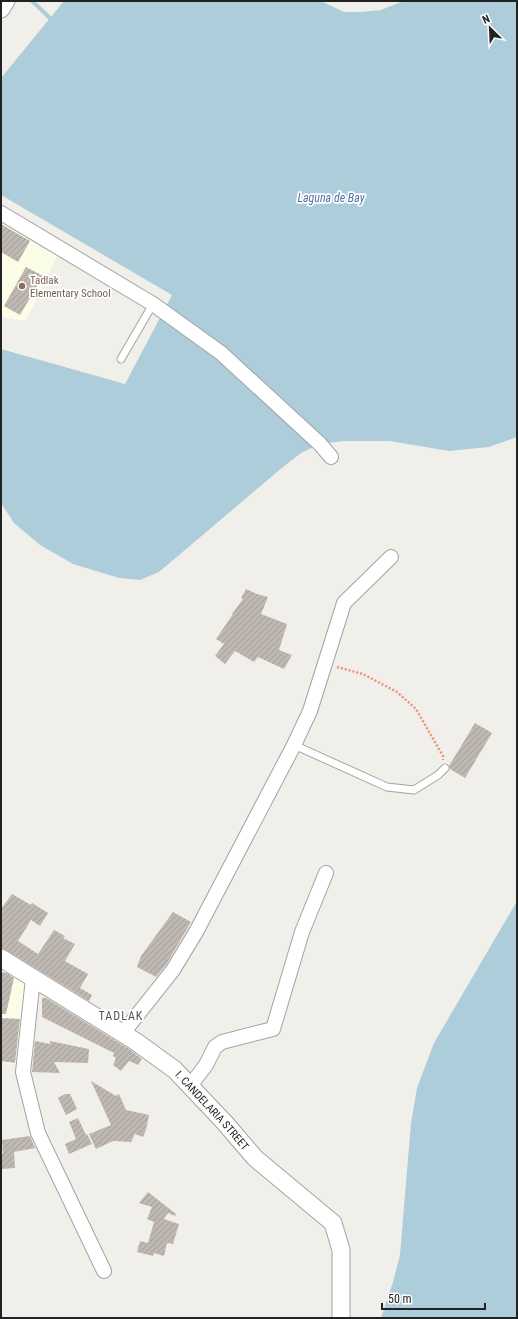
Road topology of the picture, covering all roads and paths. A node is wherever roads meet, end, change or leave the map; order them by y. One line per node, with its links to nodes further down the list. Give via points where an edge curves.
1 (6, 1): 2 (street)
2 (1, 9)
3 (1, 213): 4 (street)
4 (153, 304): 5 (lane); 6 (street, via 220,353)
5 (121, 359)
6 (331, 457)
7 (391, 557): 8 (street, via 344,603)
8 (325, 664): 9 (street, via 310,711); 10 (path, via 363,674 397,692 416,709 443,756)
9 (294, 745): 10 (lane, via 387,787 414,790 438,775); 14 (street, via 196,932 173,970)
10 (444, 768)
11 (326, 873): 15 (street, via 302,932 273,1029 222,1042 214,1047 206,1064)
12 (1, 958): 13 (street, I. CANDELARIA STREET)
13 (33, 978): 14 (street, I. CANDELARIA STREET); 16 (street, via 23,1072 38,1133)
14 (123, 1033): 15 (street, I. CANDELARIA STREET, via 175,1070)
15 (190, 1086): 17 (street, I. CANDELARIA STREET, via 255,1158 333,1223 341,1250)
16 (104, 1271)
17 (341, 1318)

